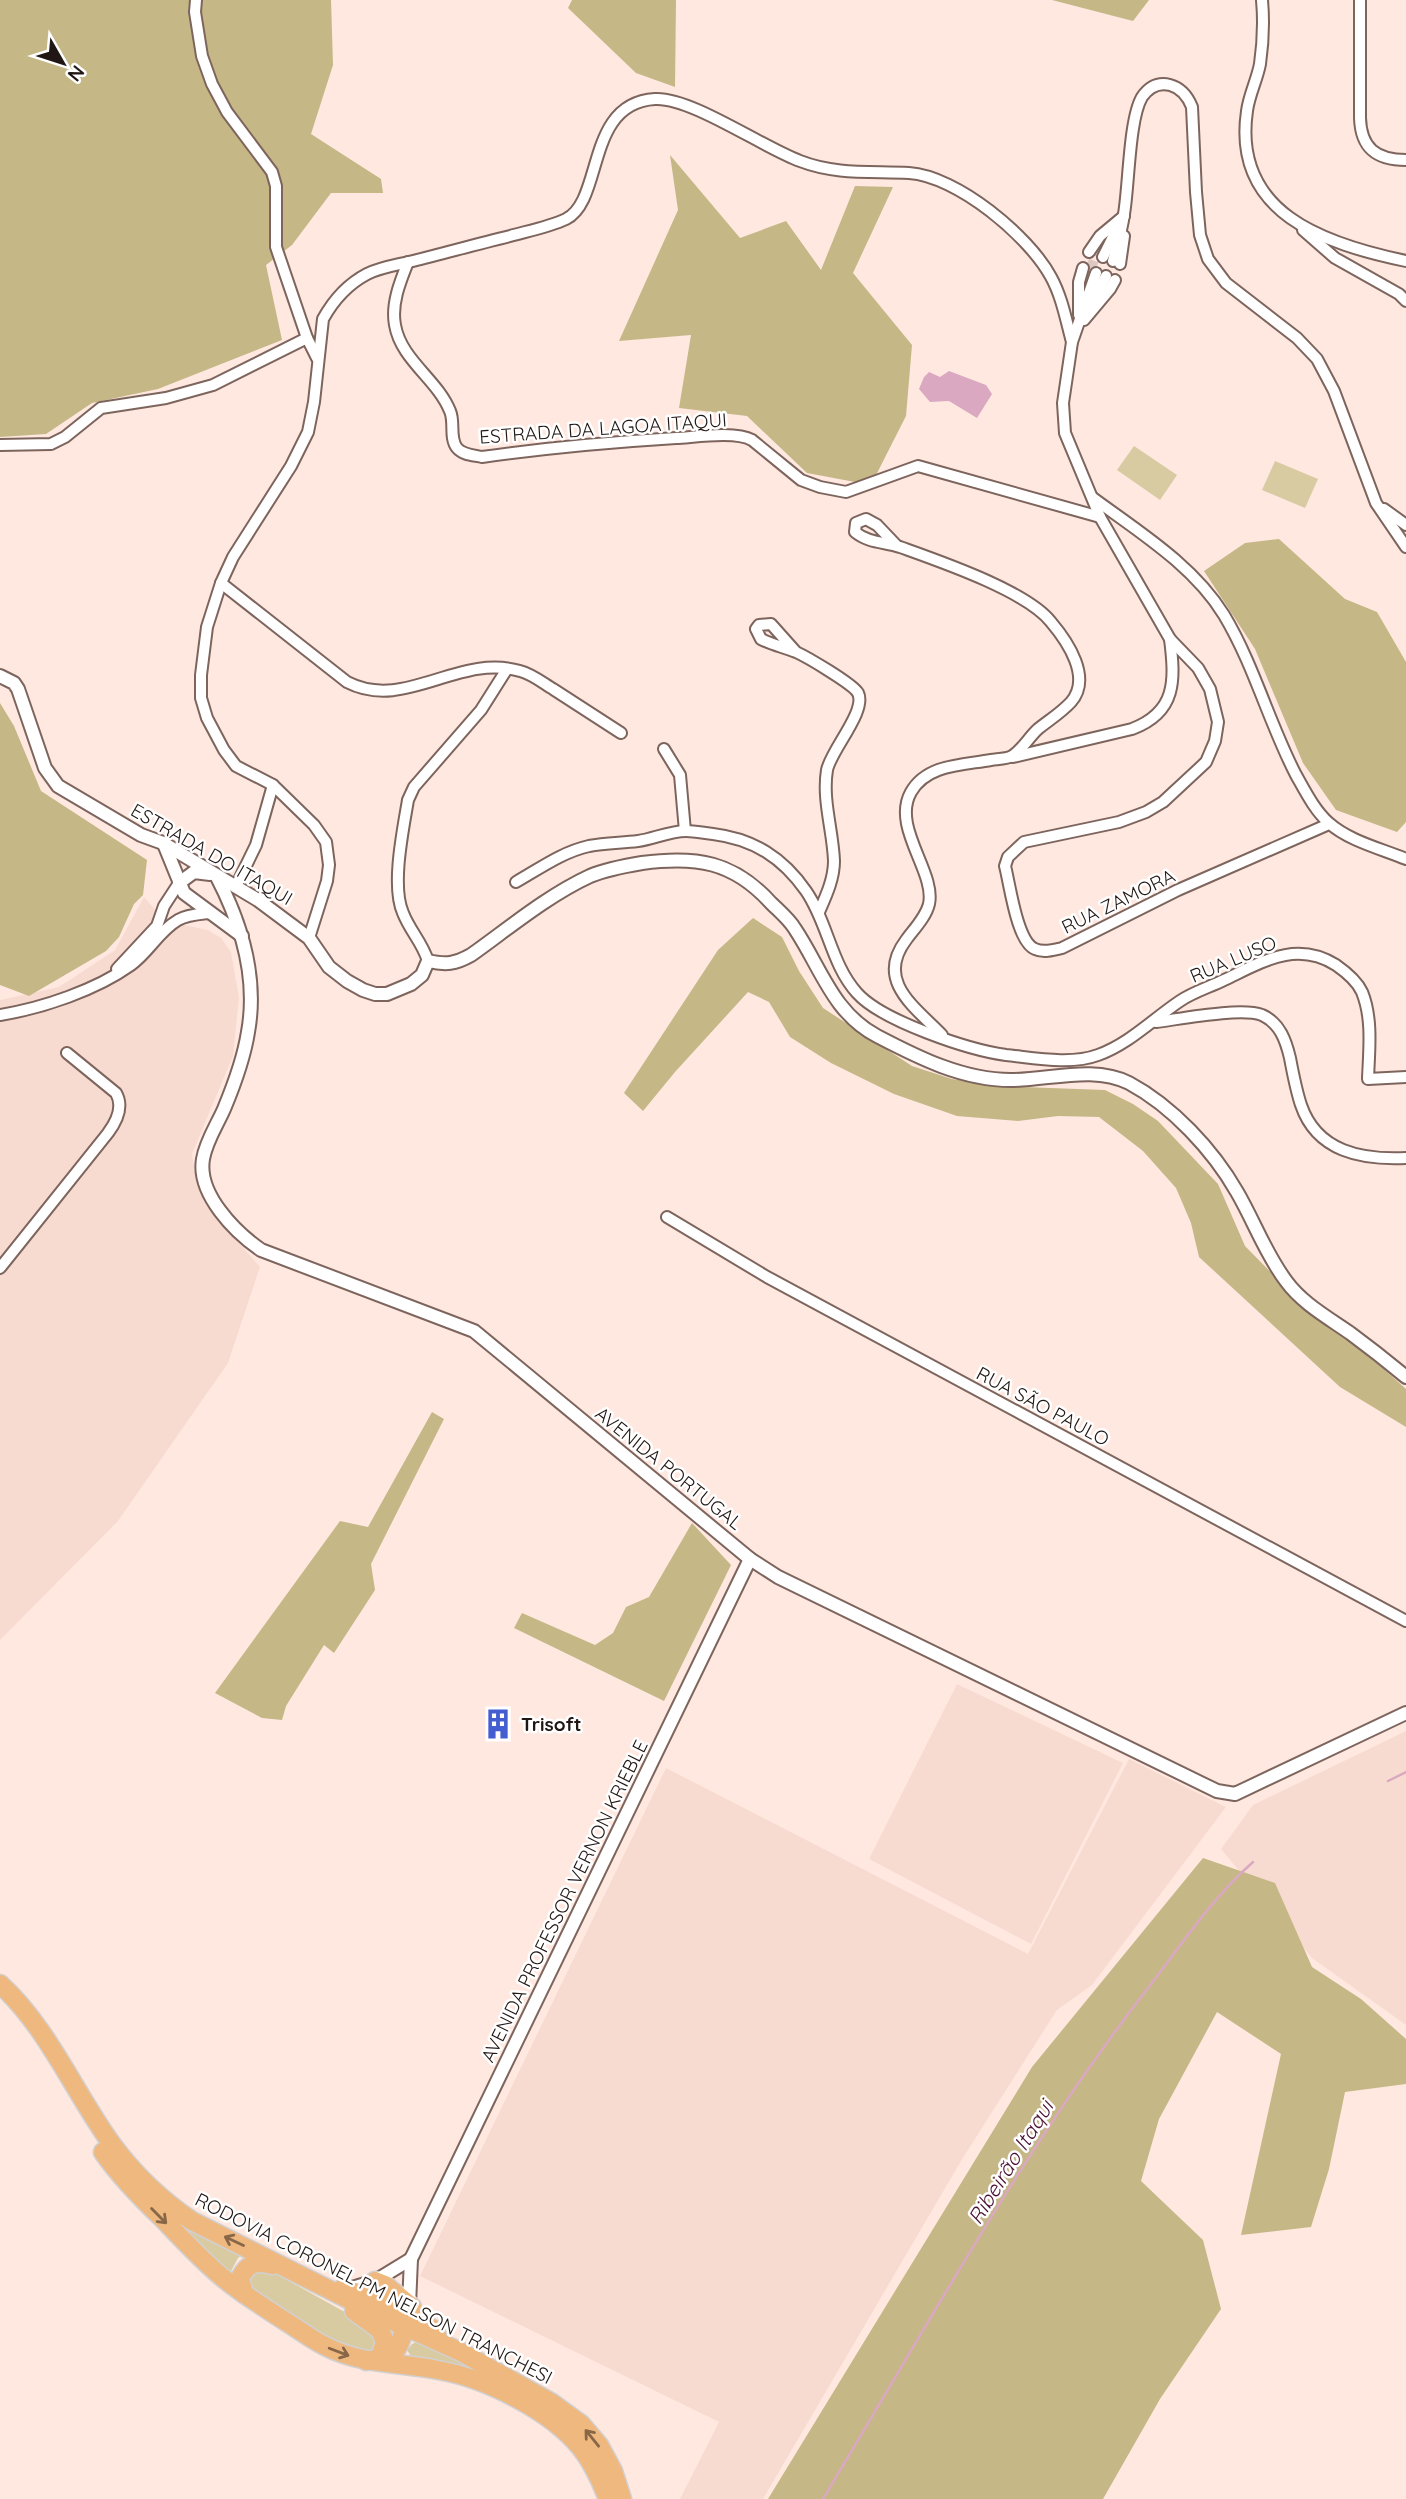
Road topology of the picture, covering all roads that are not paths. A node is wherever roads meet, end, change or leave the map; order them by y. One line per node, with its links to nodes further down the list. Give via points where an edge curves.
1 (196, 0): 11 (street, via 202,56 212,84 272,172 276,247)
2 (1262, 0): 6 (street, via 1259,65 1244,135 1248,162 1269,198)
3 (1360, 0): 4 (street, via 1363,137 1383,158)
4 (1406, 160)
5 (1124, 216): 5 (street, via 1104,258 1124,247); 16 (street, via 1138,106 1148,89 1160,84 1173,86 1192,107 1200,234 1208,259 1226,283 1317,359 1334,391)
6 (1298, 225): 7 (street, via 1355,249); 9 (street, via 1335,258)
7 (1406, 261)
8 (408, 262): 12 (street, via 569,217 582,200 604,134 618,117 632,105 653,99 677,101 823,169 909,173 958,190 1006,226 1040,260 1061,301); 13 (street, via 383,268 351,285 330,307 323,319); 17 (street, ESTRADA DA LAGOA ITAQUI, via 397,293 396,333 450,411 454,444 467,454 482,457 624,441 744,437 801,480 820,488 846,492 918,466)
9 (1406, 301)
10 (1079, 325): 10 (street, via 1110,289 1098,273); 12 (street)
11 (307, 338): 13 (street); 14 (street, via 213,385 101,408 51,444)
12 (1072, 342): 15 (street, RUA ZAMORA, via 1063,403 1065,433)
13 (317, 358): 21 (street, via 307,432)
14 (0, 445)
15 (1093, 498): 17 (street, RUA ZAMORA); 30 (street, via 1171,556 1223,614 1291,766)
16 (1376, 503): 18 (street); 19 (street)
17 (1100, 517): 22 (street, RUA ZAMORA)
18 (1406, 525)
19 (1404, 541)
20 (897, 546): 28 (street, via 1015,594 1036,606 1066,642 1077,667 1078,690 1067,706)
21 (222, 583): 24 (street, via 362,689 394,691 476,669); 29 (street, via 202,653 201,698 206,718 236,766)
22 (1170, 639): 28 (street, via 1172,687 1159,712 1146,724); 30 (street, RUA ZAMORA, via 1198,668 1216,706 1215,741 1206,762 1146,812 1017,846 1005,866 1027,943 1042,951 1062,948 1178,890)
23 (796, 652): 40 (street, via 856,690 859,700 827,772 834,862)
24 (507, 669): 26 (street, via 526,673); 44 (street, via 481,710 414,787 408,800 397,890 401,911)
25 (0, 676): 32 (street, ESTRADA DO ITAQUI, via 18,689 45,768 58,786)
26 (621, 733)
27 (664, 749): 31 (street, via 680,775)
28 (1011, 757): 48 (street, via 926,774 907,804 909,830 930,897 928,909 898,950 893,974 904,995)
29 (273, 785): 37 (street, via 256,845); 43 (street, via 326,842 327,881)
30 (1329, 824): 33 (street)
31 (685, 831): 35 (street, via 587,847); 40 (street, via 731,836 766,850 794,875)
32 (163, 843): 34 (street, ESTRADA DO ITAQUI); 36 (street)
33 (1406, 859)
34 (217, 876): 36 (street, via 194,873); 37 (street, ESTRADA DO ITAQUI); 39 (street, AVENIDA PORTUGAL)
35 (516, 882)
36 (179, 883): 41 (street, via 184,893); 45 (street, via 157,926)
37 (236, 886): 38 (street, ESTRADA DO ITAQUI)
38 (258, 900): 39 (street); 43 (street, ESTRADA DO ITAQUI)
39 (230, 903): 41 (street); 42 (street, AVENIDA PORTUGAL)
40 (819, 912): 48 (street, via 840,968 859,996 890,1016)
41 (209, 913): 42 (street); 45 (street, via 179,918 132,964)
42 (242, 936): 55 (street, AVENIDA PORTUGAL, via 250,979 248,1032 226,1106 203,1158 205,1179 218,1209 261,1250 474,1331)
43 (309, 938): 44 (street, ESTRADA DO ITAQUI, via 329,967 375,994 411,984)
44 (428, 961): 54 (street, via 456,964 563,890 617,867 673,859 709,862 737,873 794,927 825,985 847,1014 879,1037 974,1077 1011,1080 1101,1074 1132,1085 1159,1104 1216,1159 1287,1283)
45 (108, 979): 46 (street)
46 (0, 1015)
47 (1153, 1023): 48 (street, via 1087,1058 1001,1054); 50 (street, RUA LUSO, via 1181,1000 1264,961 1295,953 1314,954 1341,968 1362,993 1369,1031 1368,1079); 51 (street, via 1237,1013 1262,1016 1282,1035 1301,1106 1319,1136 1350,1154)
48 (944, 1038)
49 (67, 1053): 53 (street, via 116,1093 118,1116)
50 (1406, 1077)
51 (1406, 1158)
52 (667, 1217): 56 (street, RUA SÃO PAULO, via 767,1278)
53 (0, 1268)
54 (1406, 1377)
55 (750, 1559): 57 (street, AVENIDA PORTUGAL, via 899,1638 1224,1793 1235,1794); 60 (street, AVENIDA PROFESSOR VERNON KRIEBLE)
56 (1406, 1621)
57 (1406, 1713)
58 (0, 1984): 61 (highway, RODOVIA CORONEL PM NELSON TRANCHESI, one-way to 58, via 192,2221 137,2175 35,2024)
59 (0, 1997): 65 (highway, RODOVIA CORONEL PM NELSON TRANCHESI, one-way to 65, via 22,2021 118,2172 202,2260)
60 (411, 2259): 62 (street); 66 (street, AVENIDA PROFESSOR VERNON KRIEBLE)
61 (284, 2267): 63 (highway, RODOVIA CORONEL PM NELSON TRANCHESI); 65 (highway, via 249,2265 240,2278)
62 (375, 2281): 64 (street); 66 (highway, via 385,2285)
63 (318, 2284): 64 (highway); 66 (highway, RODOVIA CORONEL PM NELSON TRANCHESI); 68 (highway, via 380,2330 385,2342)
64 (345, 2290): 66 (highway, via 386,2301)
65 (244, 2294): 68 (highway, RODOVIA CORONEL PM NELSON TRANCHESI, one-way to 68, via 325,2346)
66 (407, 2314): 67 (highway, RODOVIA CORONEL PM NELSON TRANCHESI); 67 (highway); 68 (highway, via 396,2352)
67 (461, 2352): 70 (highway, RODOVIA CORONEL PM NELSON TRANCHESI, one-way to 67, via 599,2445 581,2424 525,2386)
68 (373, 2360): 69 (highway, RODOVIA CORONEL PM NELSON TRANCHESI, via 463,2375 537,2412 580,2447)
69 (607, 2499)
70 (622, 2499)

